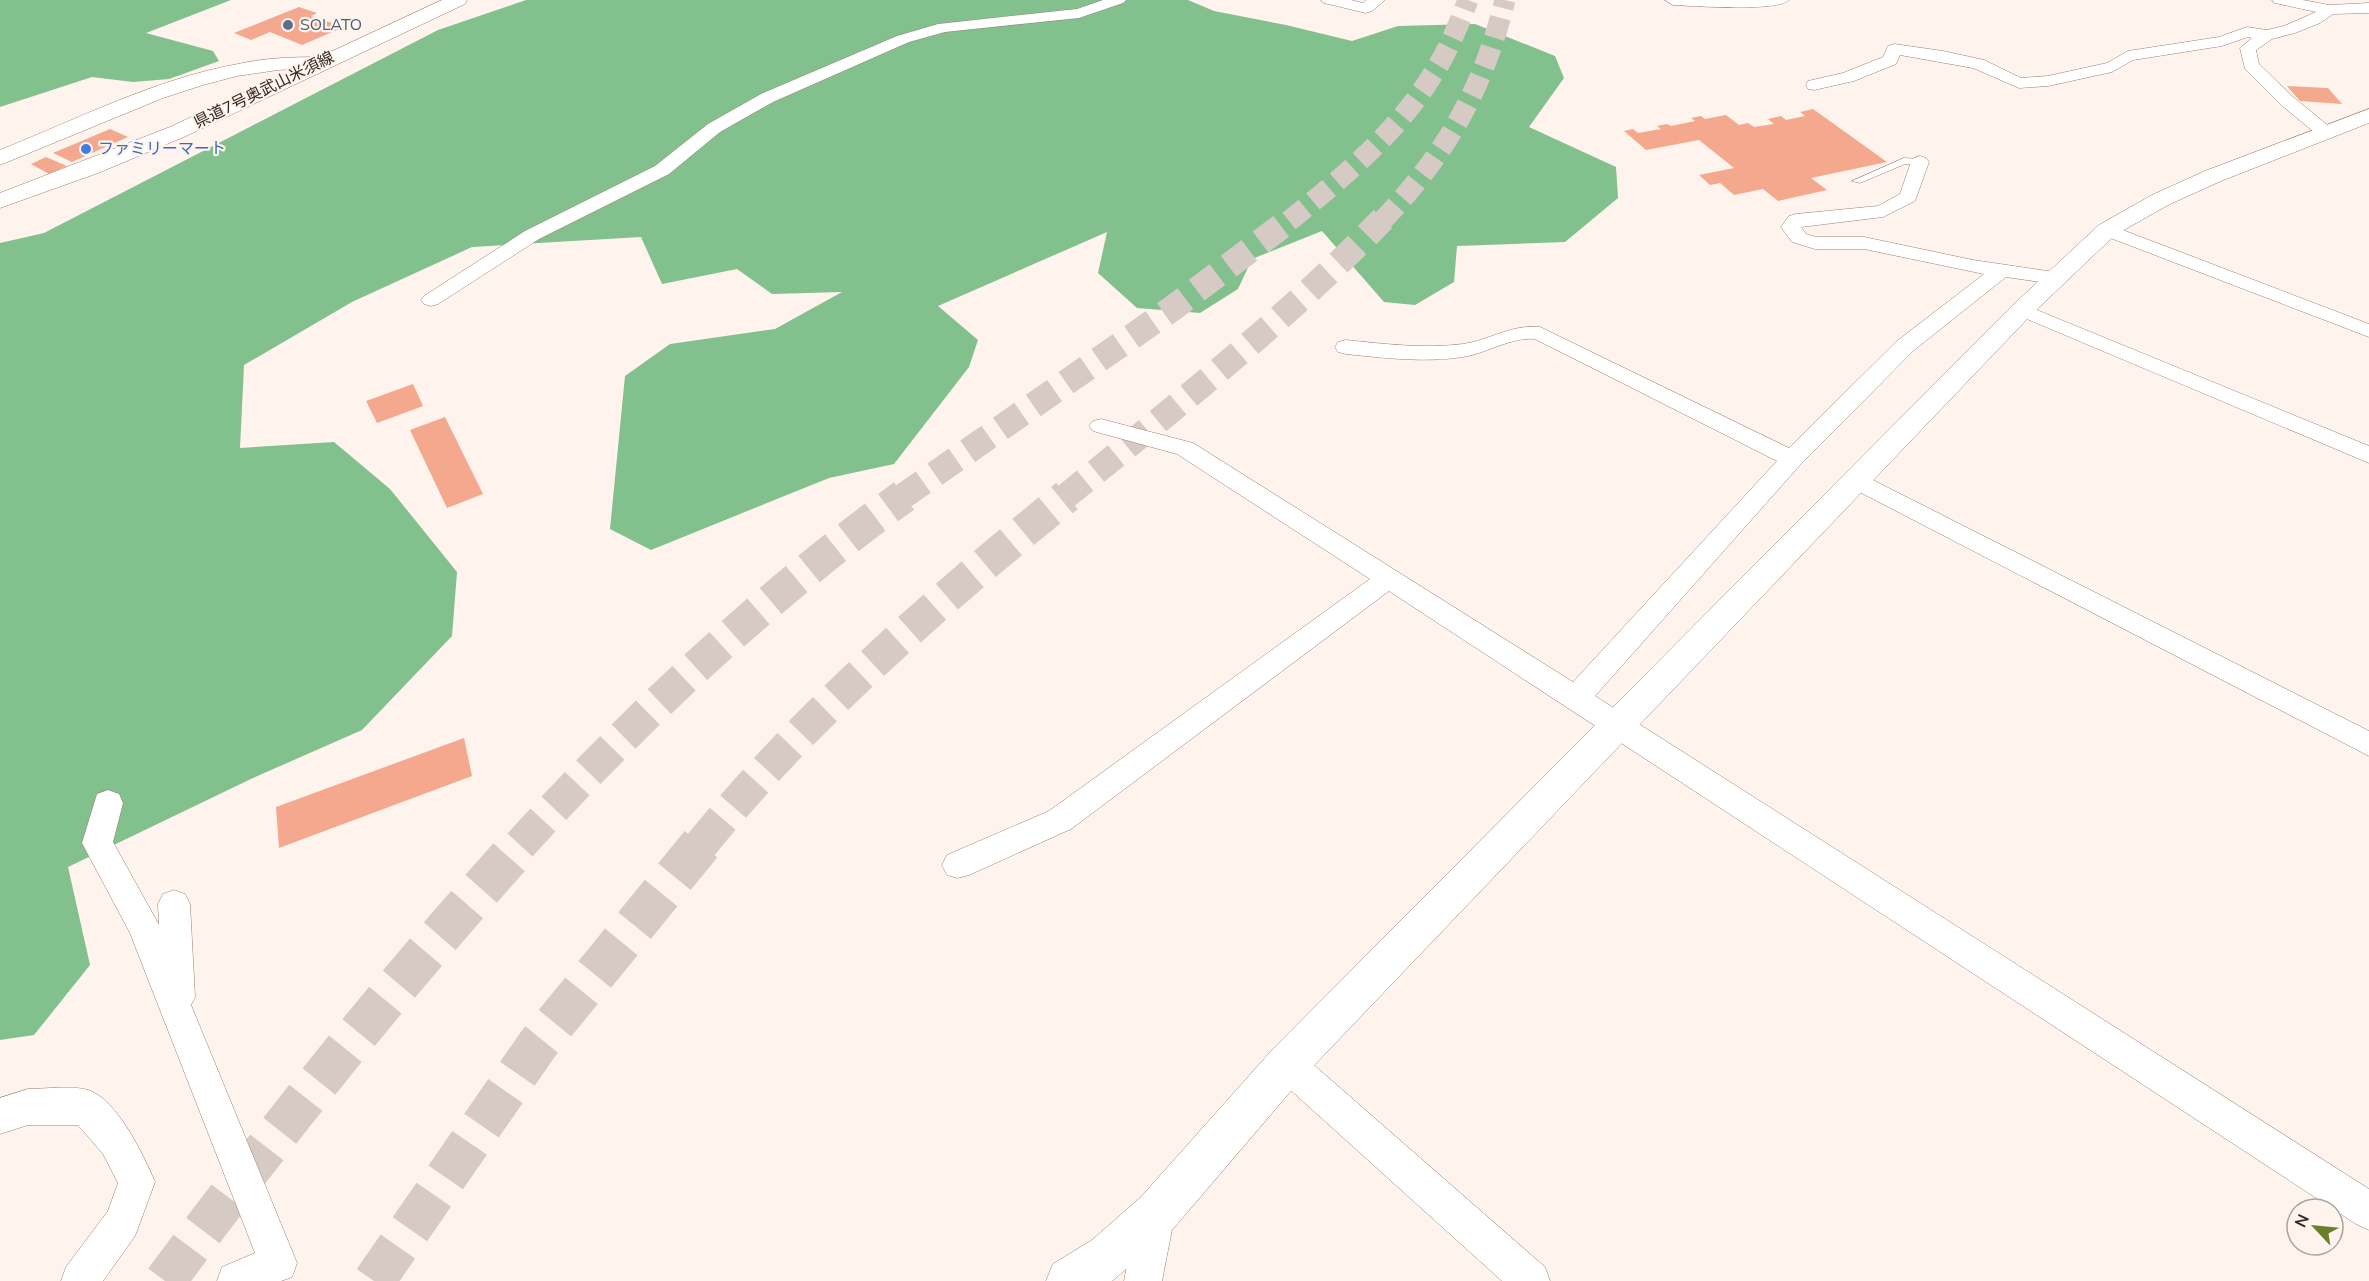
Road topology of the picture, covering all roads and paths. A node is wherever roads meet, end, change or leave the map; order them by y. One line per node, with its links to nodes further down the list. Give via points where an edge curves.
1 (459, 0): 11 (street, 県道7号奥武山米須線)
2 (1118, 0): 22 (street, via 1079,13 934,30 903,39 766,98 714,128 662,170 532,236)
3 (1329, 0): 4 (street, via 1366,8)
4 (1377, 0)
5 (1673, 0): 6 (street)
6 (1781, 0)
7 (2280, 0): 8 (street)
8 (2328, 4): 9 (street); 10 (street, via 2314,20)
9 (2369, 8)
10 (2267, 34): 12 (street, via 2247,32 2222,41 2128,56 2112,67 2019,83 1978,64 1894,49 1890,60 1848,77); 14 (street, via 2248,48 2252,64 2287,101)
11 (320, 63): 15 (street, via 283,62 207,77 144,98); 18 (street, 県道7号奥武山米須線, via 161,138)
12 (1814, 84)
13 (2369, 115): 14 (street)
14 (2325, 132): 19 (street, via 2181,191)
15 (0, 158)
16 (1920, 162): 17 (lane, via 1904,161); 20 (street, via 1908,197 1883,211 1797,220 1791,227 1798,238 1815,243 1863,243)
17 (1857, 181)
18 (0, 201)
19 (2107, 230): 21 (street); 24 (street)
20 (2002, 270): 21 (street); 28 (street, via 1905,346)
21 (2054, 278): 23 (street)
22 (431, 300)
23 (2022, 310): 27 (street); 29 (street)
24 (2369, 331)
25 (1346, 347): 28 (street, via 1435,353 1467,350 1525,330 1540,333)
26 (1101, 426): 30 (street, via 1185,448)
27 (2369, 454)
28 (1792, 459): 31 (street)
29 (1857, 480): 32 (street); 33 (street)
30 (1389, 578): 31 (street); 35 (street, via 1060,820)
31 (1576, 698): 32 (street)
32 (1618, 725): 38 (street); 40 (street)
33 (2369, 744)
34 (108, 803): 37 (street, via 97,843 144,928)
35 (958, 866)
36 (174, 904): 37 (street)
37 (179, 1019): 43 (street, via 278,1263)
38 (1287, 1064): 41 (street); 46 (street)
39 (0, 1116): 42 (street, via 28,1107 86,1107 116,1141 137,1182 122,1222)
40 (2369, 1211)
41 (1157, 1213): 44 (street, via 1108,1256); 45 (street)
42 (80, 1281)
43 (236, 1281)
44 (1070, 1281)
45 (1143, 1281)
46 (1531, 1281)

